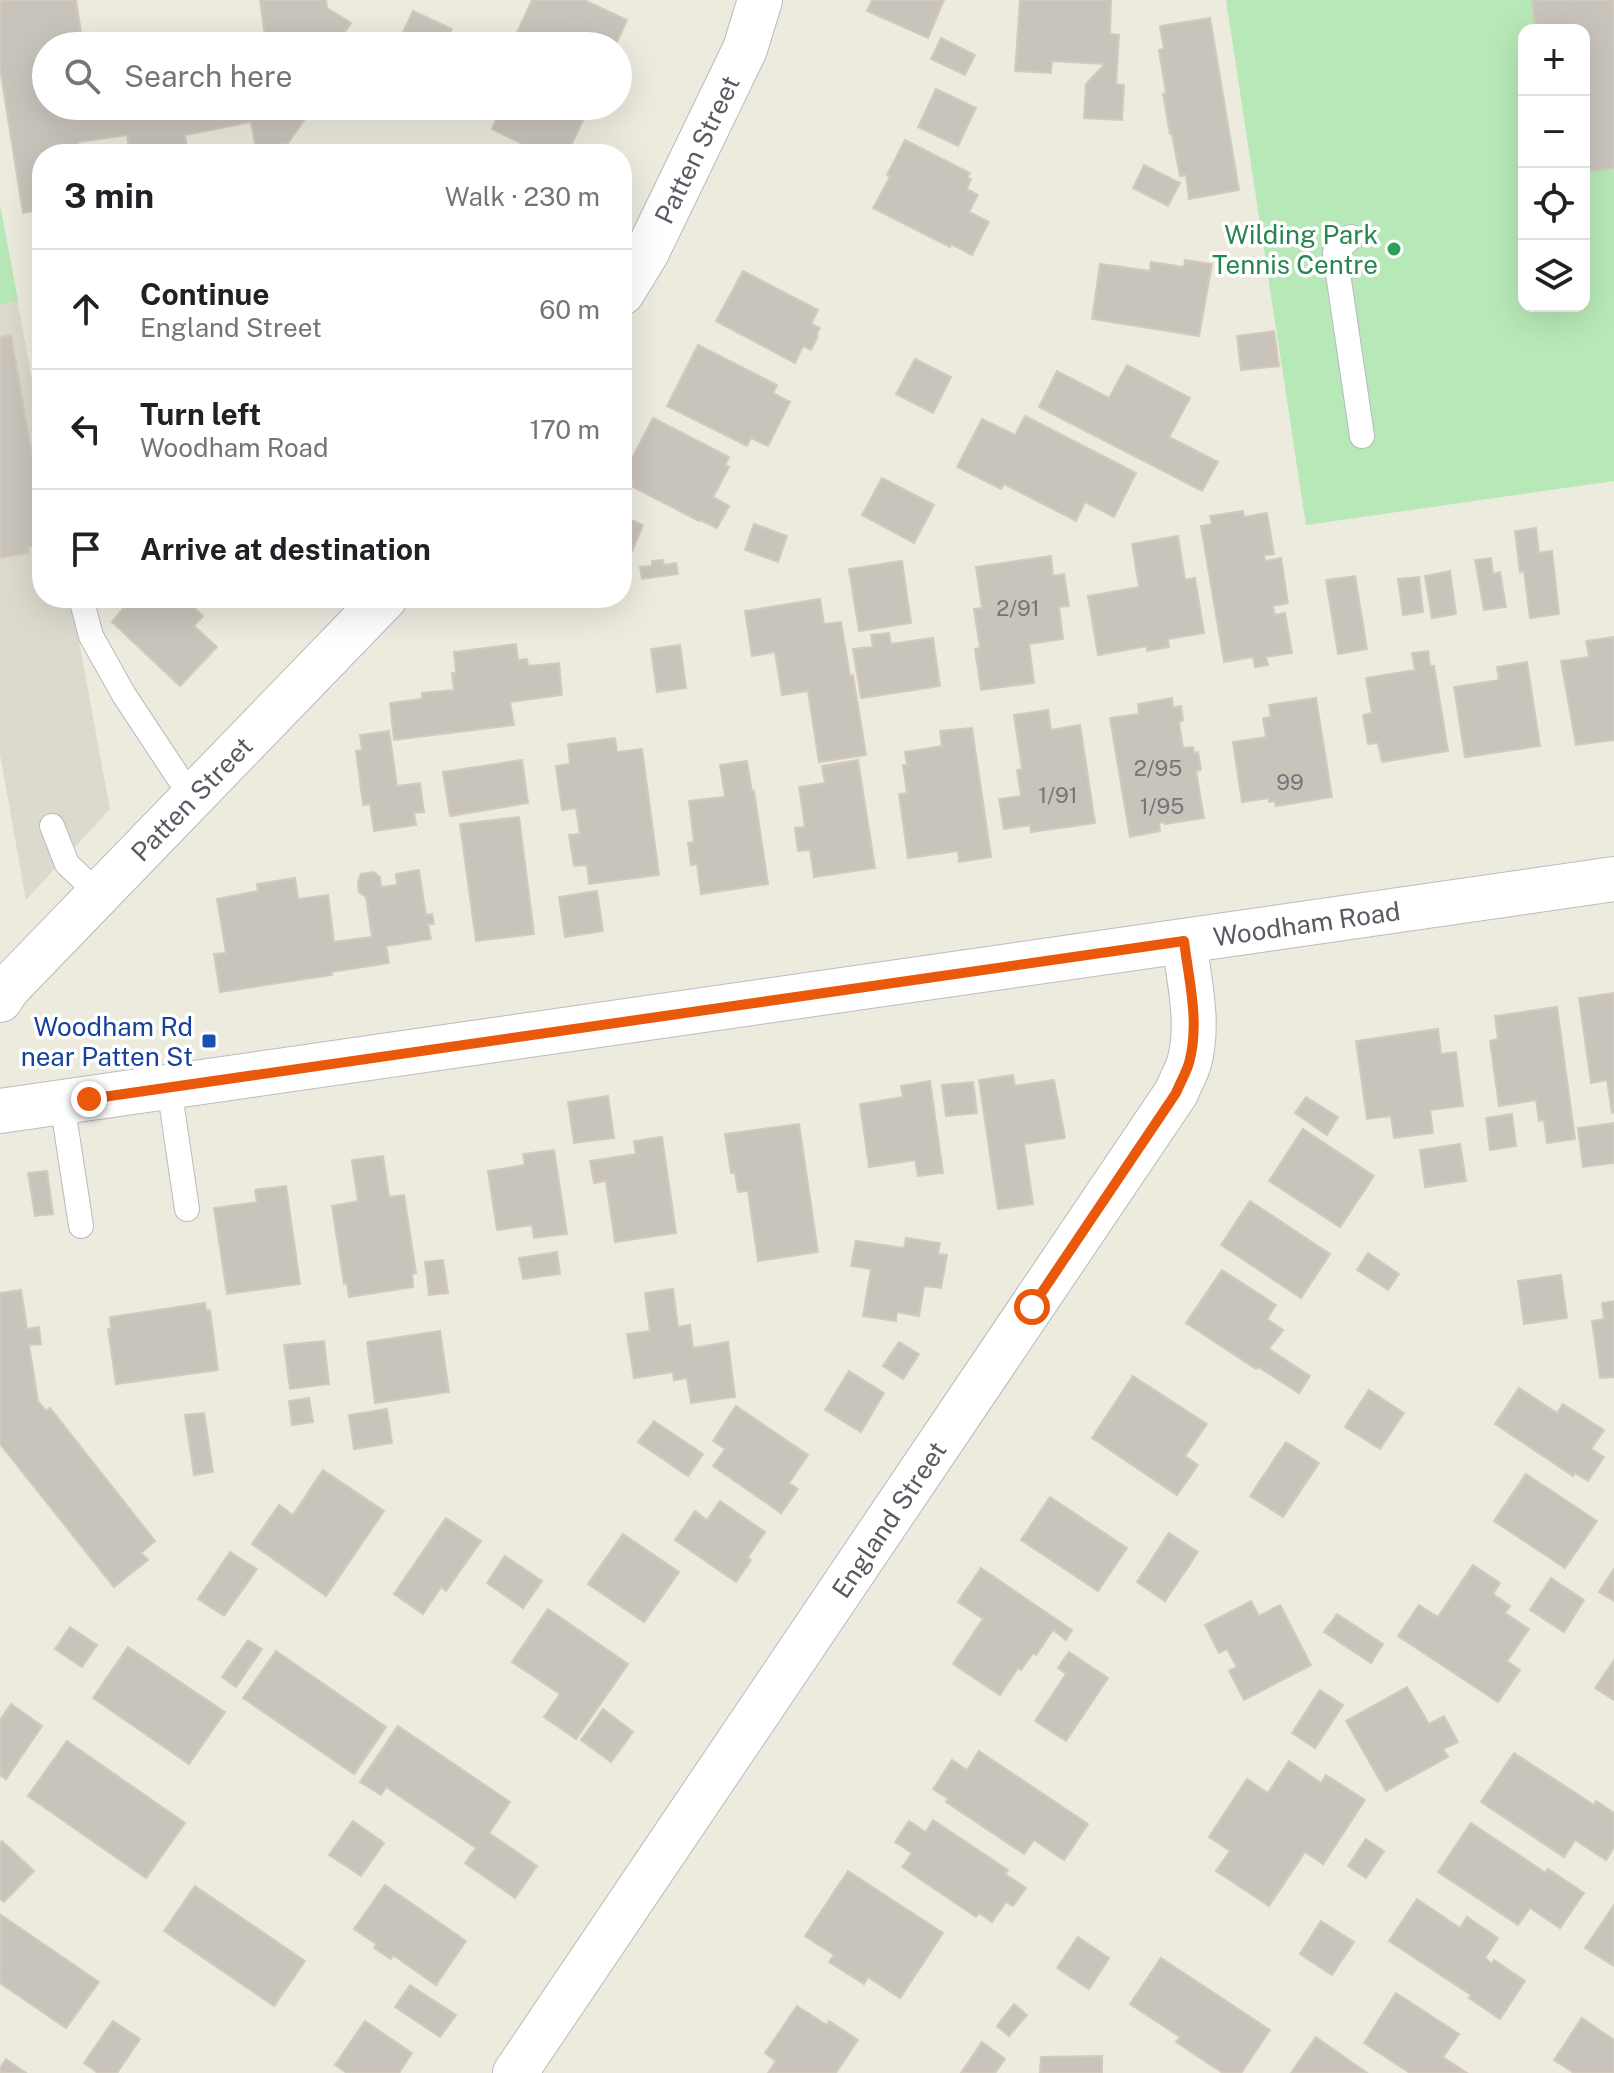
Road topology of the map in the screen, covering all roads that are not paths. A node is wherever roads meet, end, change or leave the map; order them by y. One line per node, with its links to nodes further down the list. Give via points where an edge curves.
1 (760, 0): 3 (street, Patten Street, via 745,49)
2 (1351, 237): 4 (lane, via 1335,253)
3 (632, 277)
4 (1362, 436)
5 (84, 608): 7 (lane, via 91,636 124,695)
6 (375, 608): 7 (street, Patten Street)
7 (192, 798): 10 (street, Patten Street)
8 (52, 826): 10 (lane, via 67,864)
9 (1614, 879): 11 (street, Woodham Road)
10 (99, 894): 12 (street, Patten Street)
11 (1184, 941): 13 (street, Woodham Road); 18 (street, England Street, via 1193,1036 1176,1093)
12 (0, 1000)
13 (169, 1087): 14 (street, Woodham Road); 16 (lane)
14 (62, 1102): 15 (street, Woodham Road); 17 (lane)
15 (0, 1111)
16 (187, 1209)
17 (81, 1226)
18 (515, 2073)

